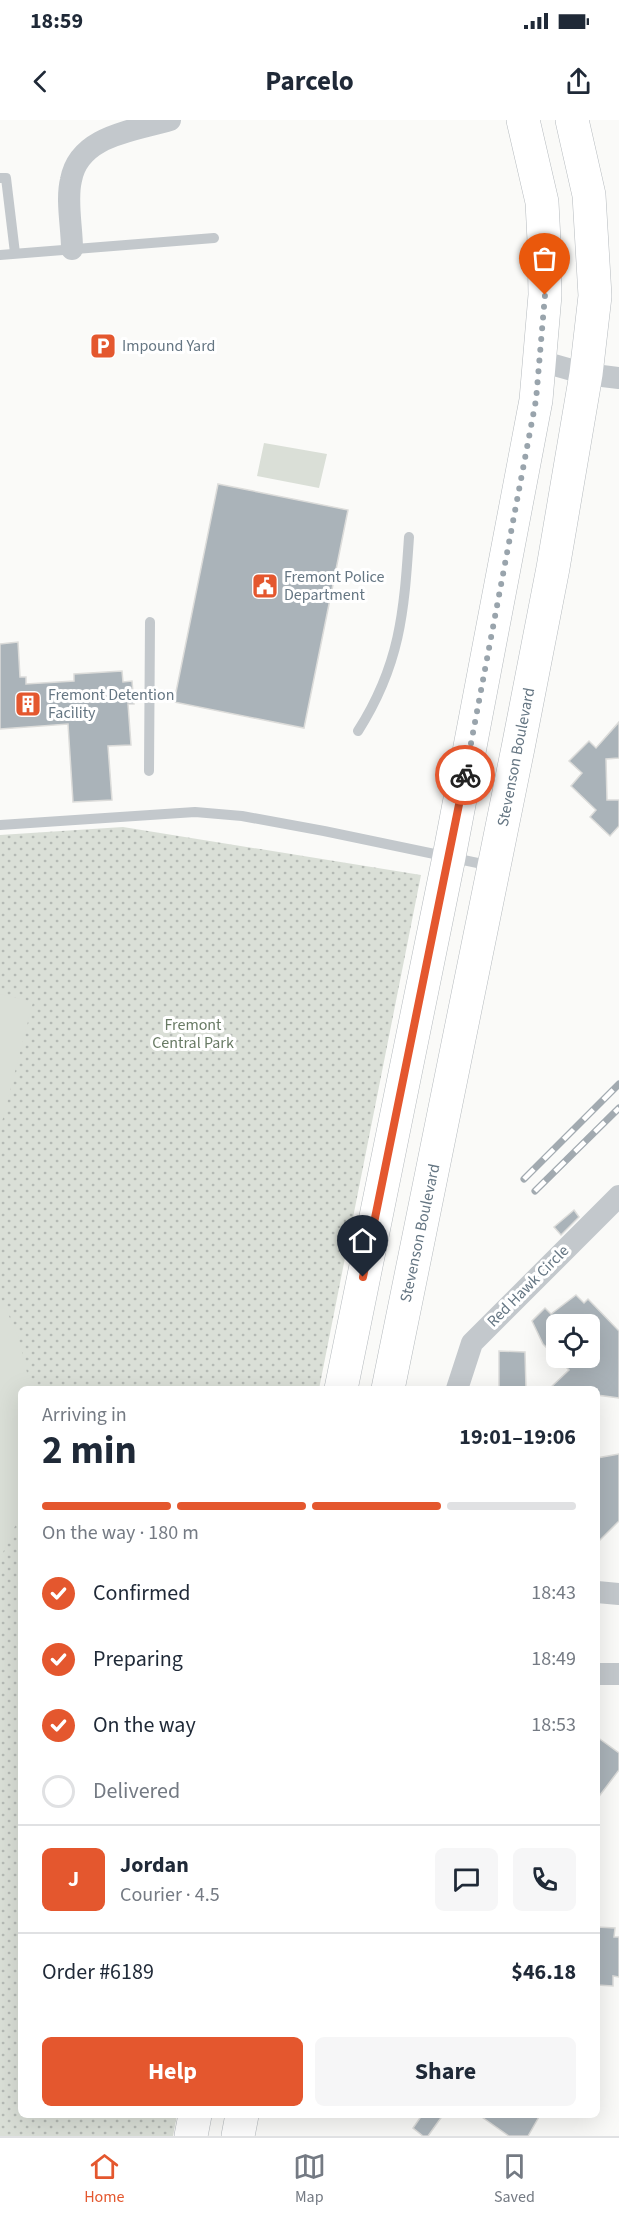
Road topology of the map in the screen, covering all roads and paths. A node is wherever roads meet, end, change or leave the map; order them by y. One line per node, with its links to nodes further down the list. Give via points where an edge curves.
1 (171, 120): 6 (street, via 96,143 78,158 70,181)
2 (523, 120): 9 (main road, via 542,202 545,295)
3 (572, 120): 10 (main road, Stevenson Boulevard, via 589,195 595,296)
4 (0, 178): 7 (lane, via 6,178)
5 (214, 238): 6 (lane)
6 (72, 249): 7 (lane)
7 (15, 254): 8 (lane)
8 (0, 255)
9 (540, 361): 10 (street); 17 (main road, via 515,521)
10 (586, 374): 11 (street); 18 (main road, Stevenson Boulevard)
11 (619, 378)
12 (409, 537): 14 (lane, via 404,612 391,662 374,706)
13 (150, 622): 15 (lane)
14 (358, 731)
15 (150, 771)
16 (0, 825): 17 (lane, via 195,812 242,816)
17 (449, 857): 18 (lane); 20 (main road)
18 (495, 867): 21 (main road, Stevenson Boulevard)
19 (619, 1196): 22 (street, Red Hawk Circle, via 472,1343)
20 (341, 1386)
21 (389, 1386)
22 (458, 1386)
23 (600, 1592): 24 (street)
24 (619, 1594)
25 (600, 1674): 26 (street)
26 (619, 1674)
27 (194, 2118): 29 (main road)
28 (241, 2118): 30 (main road)
29 (191, 2136)
30 (238, 2136)

